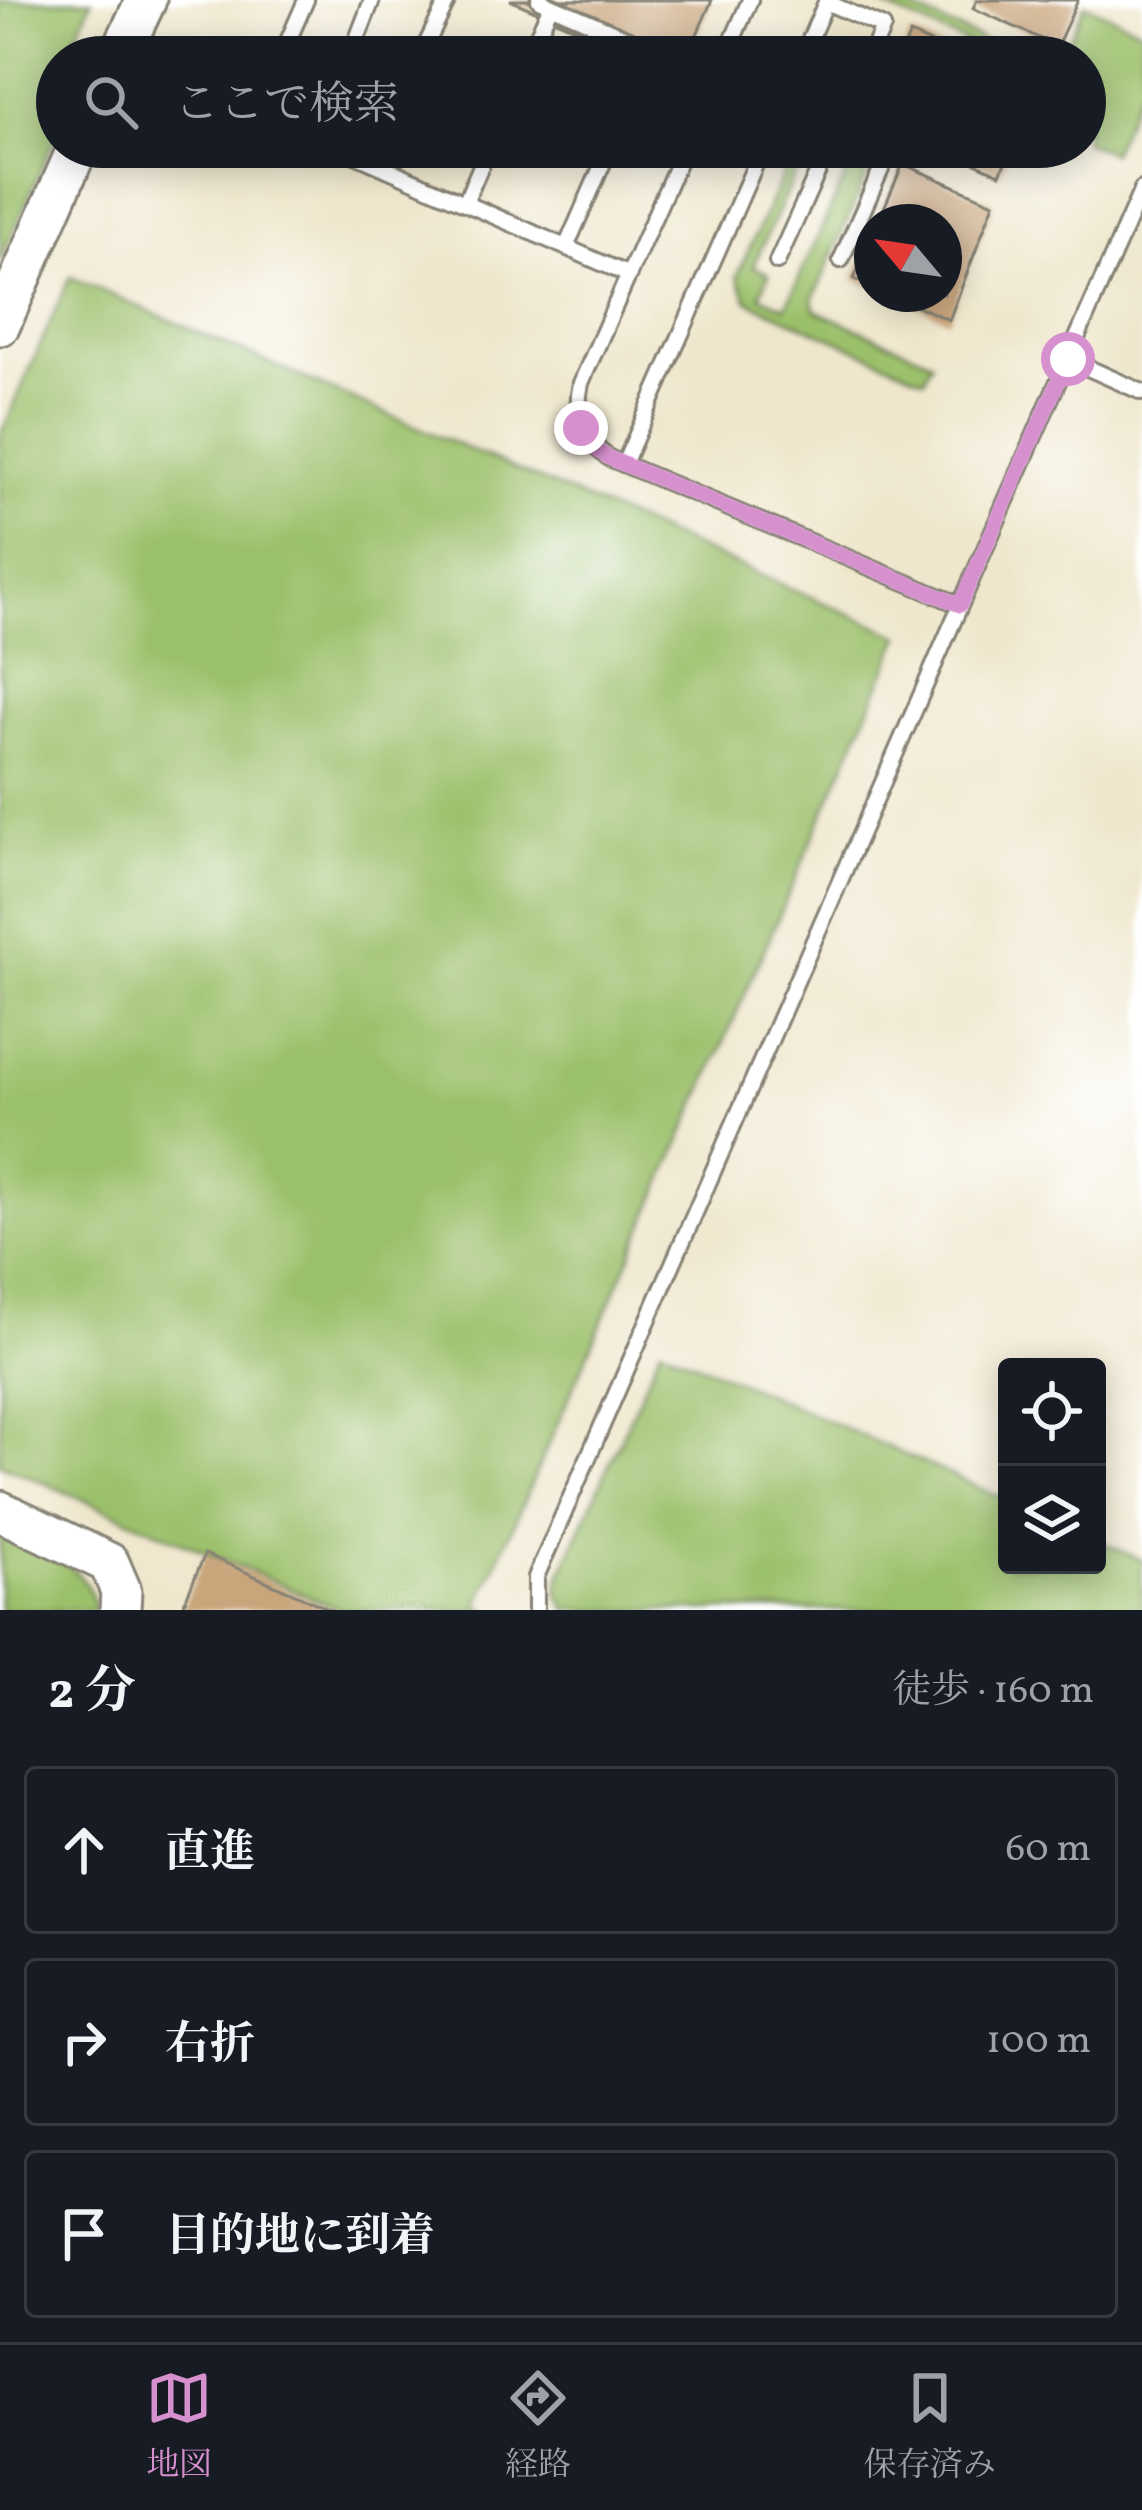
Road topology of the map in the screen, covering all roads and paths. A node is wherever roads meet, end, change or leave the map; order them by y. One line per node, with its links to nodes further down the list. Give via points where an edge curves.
1 (134, 0): 9 (street)
2 (146, 0): 10 (street)
3 (306, 0): 11 (lane)
4 (372, 0): 12 (lane)
5 (750, 0): 16 (lane)
6 (827, 1): 17 (lane); 18 (lane, via 883,27)
7 (545, 3): 14 (lane); 15 (lane)
8 (442, 5): 13 (lane)
9 (123, 36)
10 (127, 36)
11 (290, 36)
12 (358, 36)
13 (429, 36)
14 (535, 36)
15 (622, 36)
16 (734, 36)
17 (811, 36)
18 (879, 36)
19 (69, 168): 33 (street)
20 (385, 168): 28 (lane)
21 (480, 168): 28 (lane)
22 (601, 168): 29 (lane)
23 (676, 168): 32 (lane)
24 (754, 168): 36 (lane)
25 (820, 168): 31 (lane)
26 (882, 168): 30 (lane)
27 (1142, 189): 34 (lane)
28 (465, 203): 29 (lane)
29 (566, 248): 32 (lane)
30 (841, 260)
31 (777, 262)
32 (629, 275): 36 (lane, via 577,402 587,438)
33 (0, 325)
34 (1068, 359): 35 (lane); 37 (lane)
35 (1142, 392)
36 (624, 464): 37 (lane)
37 (960, 605): 40 (lane, via 536,1577)
38 (0, 1511): 39 (street, via 110,1563)
39 (120, 1610)
40 (536, 1610)

